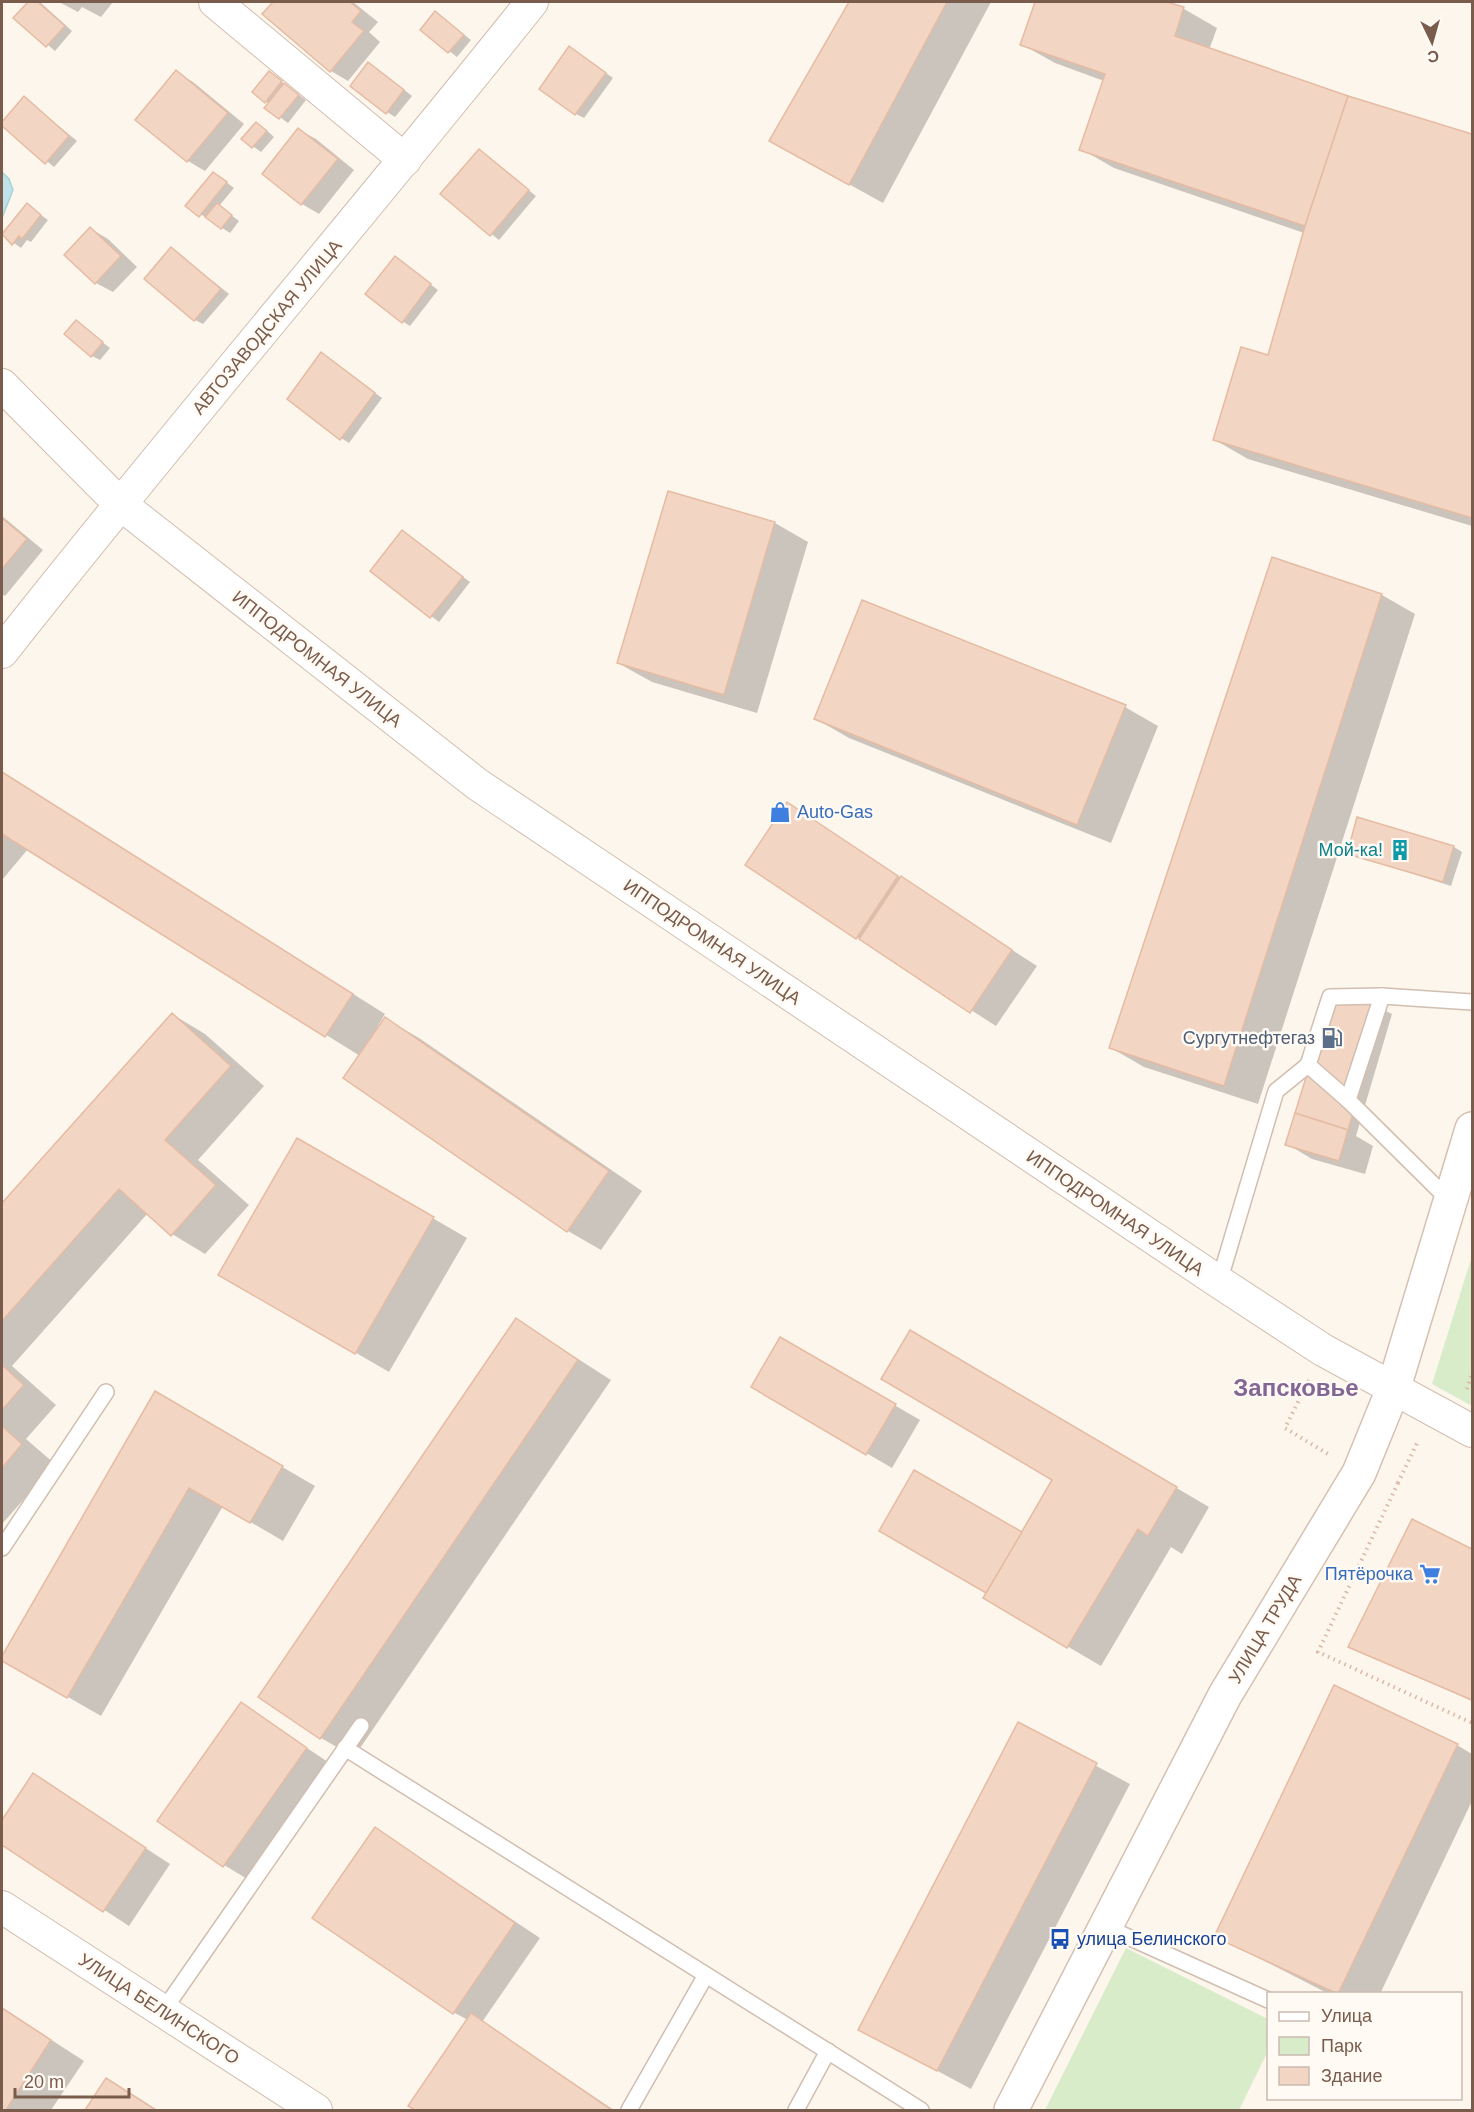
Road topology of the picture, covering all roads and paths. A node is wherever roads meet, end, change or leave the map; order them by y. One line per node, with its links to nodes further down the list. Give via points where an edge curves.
1 (215, 2): 3 (street)
2 (532, 2): 3 (street, АВТОЗАВОДСКАЯ УЛИЦА)
3 (405, 160): 5 (street, АВТОЗАВОДСКАЯ УЛИЦА)
4 (2, 385): 5 (street, ИППОДРОМНАЯ УЛИЦА)
5 (119, 503): 6 (street, АВТОЗАВОДСКАЯ УЛИЦА); 13 (street, ИППОДРОМНАЯ УЛИЦА, via 477,784)
6 (2, 652)
7 (1382, 996): 8 (lane); 9 (lane, via 1330,997); 10 (lane)
8 (1473, 1002)
9 (1308, 1065): 10 (lane); 13 (lane, via 1276,1091)
10 (1348, 1100): 12 (lane)
11 (1473, 1129): 12 (main road, УЛИЦА ТРУДА)
12 (1450, 1201): 14 (main road, УЛИЦА ТРУДА)
13 (1219, 1282): 14 (street, ИППОДРОМНАЯ УЛИЦА, via 1323,1350)
14 (1394, 1387): 16 (street, ИППОДРОМНАЯ УЛИЦА); 23 (main road, УЛИЦА ТРУДА, via 1359,1473 1225,1695)
15 (106, 1392): 18 (lane)
16 (1473, 1431)
17 (1398, 1483): 19 (path, via 1318,1652)
18 (2, 1548)
19 (1473, 1723)
20 (361, 1726): 21 (lane)
21 (345, 1748): 24 (lane); 26 (lane)
22 (2, 1907): 26 (street, УЛИЦА БЕЛИНСКОГО)
23 (1106, 1927): 25 (lane); 32 (main road, УЛИЦА ТРУДА)
24 (706, 1975): 27 (lane); 29 (lane)
25 (1267, 1999)
26 (163, 2012): 28 (street, УЛИЦА БЕЛИНСКОГО)
27 (828, 2051): 30 (lane); 31 (lane)
28 (316, 2110)
29 (629, 2110)
30 (796, 2110)
31 (921, 2110)
32 (1011, 2110)

